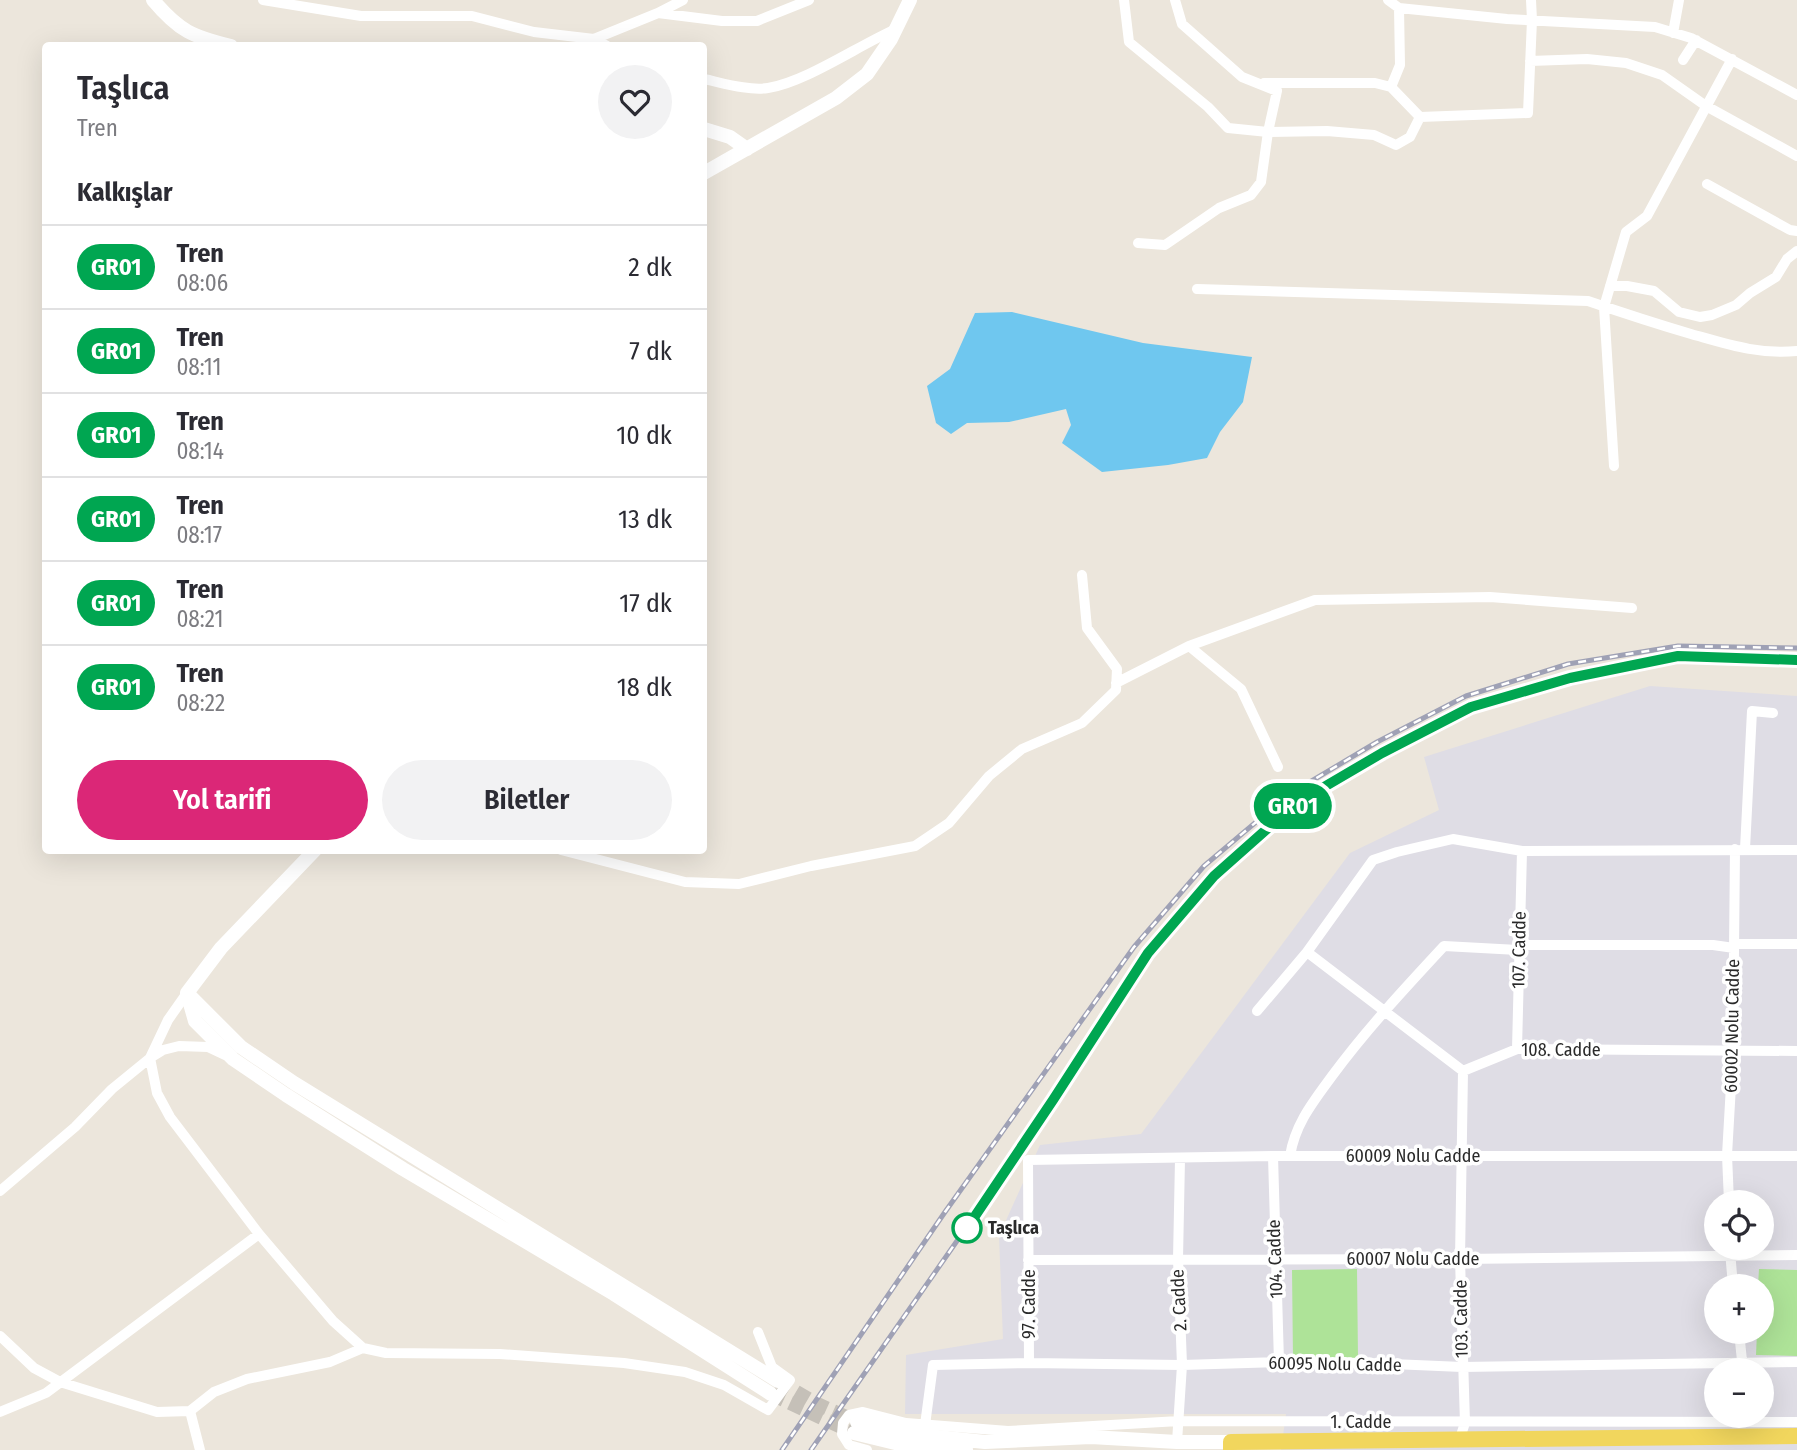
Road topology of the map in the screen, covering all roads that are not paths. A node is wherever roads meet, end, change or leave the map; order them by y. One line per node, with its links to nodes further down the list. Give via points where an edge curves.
1 (153, 0): 18 (main road, via 182,30)
2 (263, 0): 16 (street, via 360,16 472,16 534,32)
3 (683, 0): 12 (street)
4 (809, 0): 12 (street, via 757,21)
5 (910, 0): 14 (main road)
6 (1124, 0): 30 (street, via 1129,42 1228,128)
7 (1175, 0): 24 (street, via 1182,24 1242,77)
8 (1388, 0): 11 (street)
9 (1531, 0): 13 (street)
10 (1679, 0): 15 (street)
11 (1399, 8): 13 (street); 25 (street, via 1400,65)
12 (658, 13): 16 (street)
13 (1532, 20): 15 (street, via 1656,27); 22 (street)
14 (896, 29): 23 (street, via 767,88); 31 (main road, via 867,74 836,98)
15 (1673, 33): 17 (street)
16 (594, 40): 19 (street)
17 (1696, 40): 20 (street); 21 (street)
18 (216, 42)
19 (598, 42)
20 (1732, 59): 26 (street); 27 (street)
21 (1683, 60)
22 (1530, 61): 27 (street, via 1626,63 1662,75); 28 (street, via 1528,113)
23 (707, 79)
24 (1257, 83): 25 (street, via 1375,83); 30 (street, via 1278,91)
25 (1391, 87): 28 (street)
26 (1795, 90)
27 (1706, 106): 32 (street); 38 (street, via 1647,216 1626,232)
28 (1420, 117): 30 (street, via 1410,137 1396,145 1374,135)
29 (707, 130): 31 (main road, via 730,137)
30 (1268, 132): 36 (street, via 1261,182 1251,195 1219,208 1165,245)
31 (747, 149): 33 (main road)
32 (1797, 156)
33 (707, 171)
34 (1707, 184): 35 (street)
35 (1797, 231)
36 (1138, 243)
37 (1797, 251): 38 (street, via 1776,277 1736,305 1712,315 1679,312 1654,291)
38 (1610, 286): 40 (street)
39 (1197, 289): 40 (street, via 1588,301)
40 (1604, 307): 41 (street, via 1749,350); 42 (street)
41 (1797, 351)
42 (1614, 466)
43 (1083, 575): 46 (street, via 1087,628 1117,669)
44 (1632, 608): 45 (street, via 1490,597 1315,600)
45 (1188, 646): 46 (street); 48 (street, via 1241,689)
46 (1116, 682): 53 (street, via 1116,690 1082,723 1022,749 989,776 949,823 915,846 739,884 685,882)
47 (1773, 713): 49 (street, 60002 Nolu Cadde, via 1752,711)
48 (1278, 766)
49 (1740, 849): 50 (street); 51 (street); 55 (street, 60002 Nolu Cadde)
50 (1797, 850)
51 (1522, 852): 56 (street, 107. Cadde); 57 (street, via 1453,839 1373,860)
52 (311, 854): 58 (main road, via 221,948)
53 (576, 854)
54 (1797, 944): 55 (street)
55 (1734, 946): 56 (street); 62 (street, 60002 Nolu Cadde)
56 (1518, 947): 59 (street, via 1444,946); 61 (street, 107. Cadde)
57 (1307, 951): 59 (street); 60 (street)
58 (187, 993): 64 (street); 65 (main road, via 195,1021); 65 (main road, via 241,1047 294,1083 774,1388 380,1154)
59 (1384, 1010): 66 (street); 69 (street, via 1307,1110)
60 (1258, 1011)
61 (1517, 1049): 62 (street, 108. Cadde); 66 (street, 108. Cadde)
62 (1733, 1051): 63 (street, 108. Cadde); 67 (street, 60002 Nolu Cadde)
63 (1797, 1051)
64 (150, 1058): 65 (street, via 179,1046 208,1048); 75 (street); 76 (street, via 157,1093 170,1117)
65 (233, 1059)
66 (1463, 1071): 70 (street, 103. Cadde)
67 (1727, 1155): 70 (street, 60009 Nolu Cadde); 71 (street, 60009 Nolu Cadde); 74 (street, 60002 Nolu Cadde)
68 (1273, 1156): 69 (street, 60009 Nolu Cadde); 72 (street, 60009 Nolu Cadde); 81 (street, 104. Cadde)
69 (1290, 1156): 70 (street, 60009 Nolu Cadde)
70 (1461, 1156): 82 (street, 103. Cadde)
71 (1797, 1156)
72 (1180, 1158): 73 (street, 60009 Nolu Cadde); 80 (street, 2. Cadde)
73 (1028, 1160): 83 (street, 97. Cadde)
74 (1728, 1190)
75 (0, 1191)
76 (259, 1234): 86 (street, via 333,1321); 94 (street)
77 (1704, 1252): 82 (street, 60007 Nolu Cadde)
78 (1774, 1254): 79 (street, 60007 Nolu Cadde)
79 (1797, 1255)
80 (1178, 1259): 81 (street, 60007 Nolu Cadde); 83 (street, 60007 Nolu Cadde); 91 (street, 2. Cadde)
81 (1275, 1259): 82 (street, 60007 Nolu Cadde); 87 (street, 104. Cadde)
82 (1460, 1259): 93 (street, 103. Cadde)
83 (1028, 1260): 89 (street, 97. Cadde)
84 (758, 1332): 86 (street, via 772,1367 790,1380 768,1410 724,1385 685,1372 500,1354 386,1353)
85 (0, 1336): 94 (street, via 34,1368)
86 (363, 1348): 96 (street, via 330,1362 247,1379 214,1392)
87 (1279, 1362): 91 (street, 60095 Nolu Cadde); 93 (street, 60095 Nolu Cadde)
88 (1797, 1362): 90 (street, 60095 Nolu Cadde)
89 (1029, 1363): 91 (street, 60095 Nolu Cadde); 101 (street, 60095 Nolu Cadde, via 933,1365)
90 (1774, 1364)
91 (1182, 1366): 97 (street, 2. Cadde)
92 (1704, 1366): 93 (street, 60095 Nolu Cadde)
93 (1462, 1367): 99 (street, 103. Cadde)
94 (60, 1382): 95 (street, via 46,1393); 96 (street, via 157,1412)
95 (0, 1412)
96 (190, 1412): 109 (street)
97 (1179, 1421): 99 (street, 1. Cadde); 101 (street, 1. Cadde, via 1008,1431); 107 (street, 2. Cadde)
98 (1797, 1422): 100 (street, 1. Cadde)
99 (1465, 1423): 102 (street, 1. Cadde); 106 (street, 103. Cadde)
100 (1774, 1423)
101 (925, 1425): 110 (street, 1. Cadde, via 855,1412 844,1423 842,1434 849,1445)
102 (1704, 1425)
103 (1704, 1427): 106 (main road)
104 (1758, 1428): 105 (main road)
105 (1797, 1436)
106 (1459, 1441): 108 (main road)
107 (1177, 1442): 108 (main road); 111 (main road, via 1091,1437 985,1442 855,1427 916,1448)
108 (1239, 1446)
109 (200, 1450)
110 (867, 1450)
111 (985, 1450)

